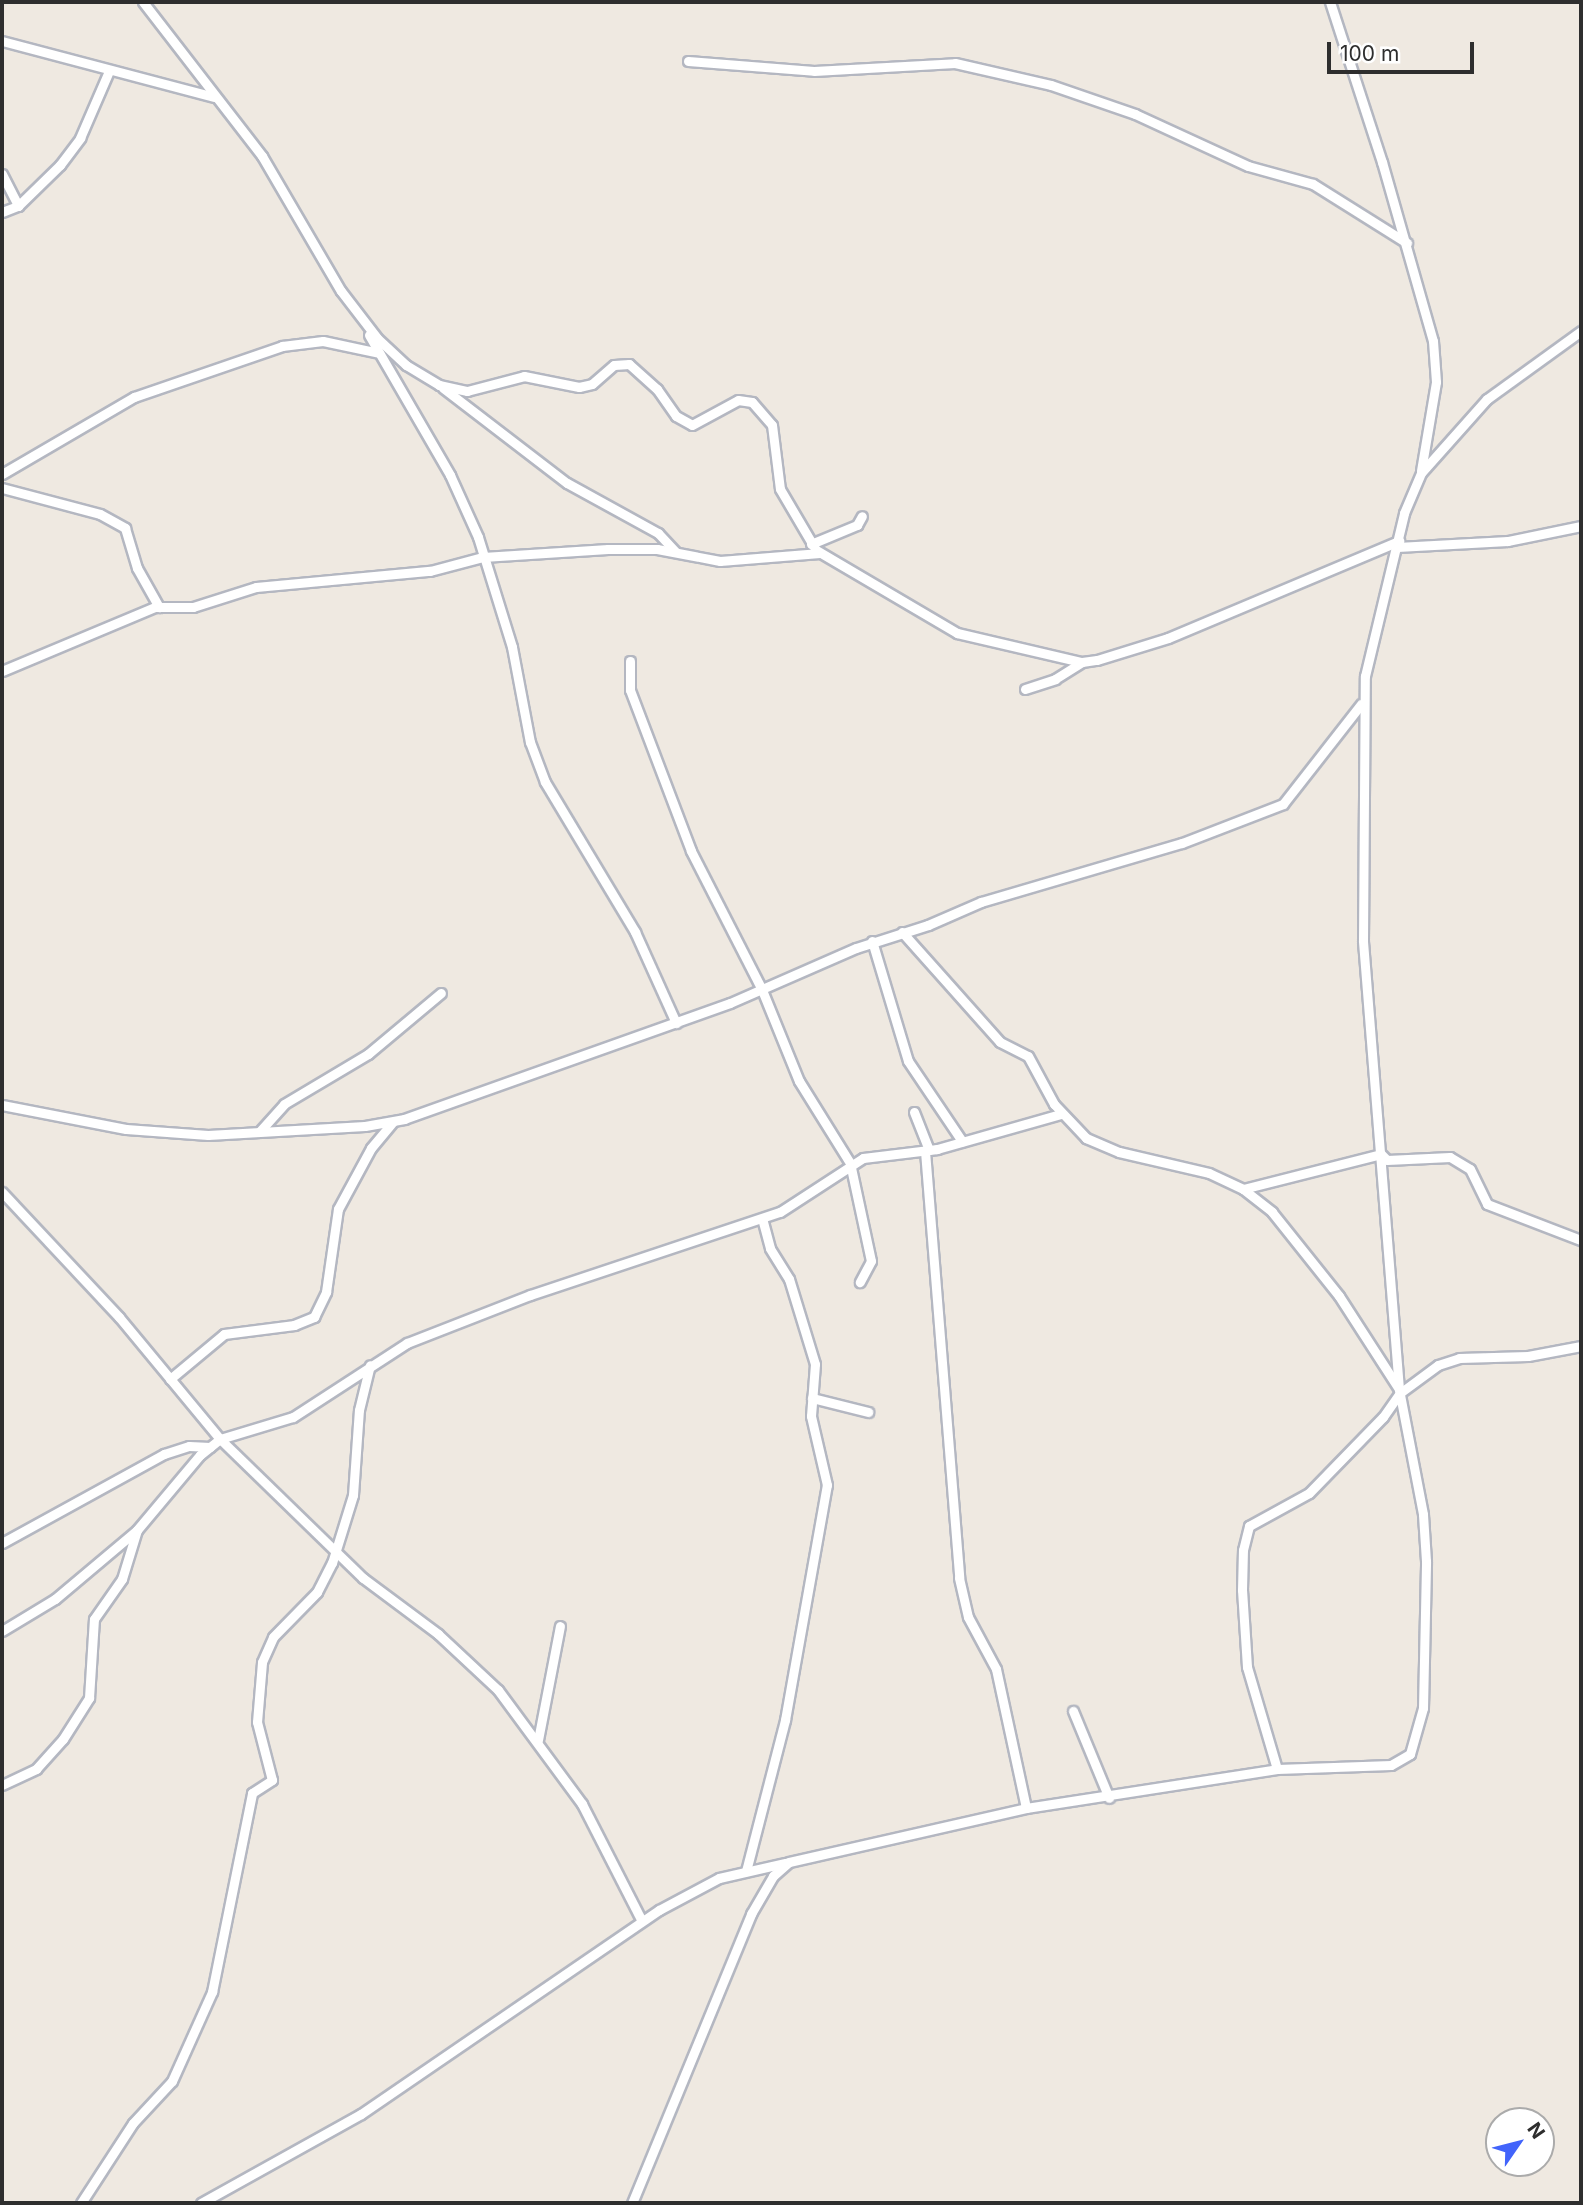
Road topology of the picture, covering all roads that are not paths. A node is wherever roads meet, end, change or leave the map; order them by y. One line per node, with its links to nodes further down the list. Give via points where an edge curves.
1 (143, 2): 6 (street)
2 (1330, 2): 10 (street)
3 (2, 41): 5 (street)
4 (688, 61): 10 (street, via 814,71 955,63 1051,85 1135,114 1248,166 1313,184)
5 (109, 71): 6 (street); 8 (street, via 80,138)
6 (216, 97): 11 (street, via 262,156 314,251)
7 (2, 174): 8 (street)
8 (18, 206): 9 (street)
9 (2, 212)
10 (1407, 243): 15 (street, via 1436,357)
11 (356, 312): 13 (street); 14 (street, via 377,338)
12 (1581, 331): 15 (street, via 1487,399)
13 (379, 353): 16 (street, via 316,341 261,353 134,397); 24 (street, via 450,475)
14 (439, 385): 20 (street, via 467,391 533,376 579,387 592,384 621,362 646,377 685,424 700,424 738,400 752,402 772,425 777,482); 22 (street, via 567,483 658,533)
15 (1421, 473): 21 (street, via 1410,491)
16 (2, 474)
17 (2, 488): 25 (street, via 100,514 125,528 137,568)
18 (862, 516): 20 (street, via 857,525)
19 (1581, 526): 21 (street, via 1508,541)
20 (811, 544): 23 (street)
21 (1398, 544): 27 (street, via 1168,638); 30 (street, via 1369,656)
22 (675, 551): 23 (street, via 720,561); 24 (street, via 608,549)
23 (820, 553): 27 (street, via 957,633)
24 (483, 557): 25 (street, via 430,571 277,584 239,590 193,607); 35 (street, via 512,647 536,761 579,844 635,932)
25 (159, 607): 28 (street)
26 (630, 661): 33 (street, via 631,693 691,852)
27 (1082, 662): 29 (street, via 1055,679)
28 (2, 671)
29 (1025, 689)
30 (1363, 703): 31 (street, via 1283,804 1182,843 981,902); 43 (street, via 1363,940)
31 (902, 932): 32 (street); 38 (street, via 1000,1042 1029,1058)
32 (872, 942): 33 (street); 41 (street, via 908,1062)
33 (762, 989): 35 (street); 44 (street, via 799,1081)
34 (441, 993): 40 (street, via 368,1054 284,1104)
35 (676, 1023): 39 (street)
36 (2, 1105): 40 (street, via 126,1129 208,1135)
37 (914, 1112): 42 (street)
38 (1061, 1114): 41 (street); 45 (street, via 1086,1138 1106,1148 1209,1174)
39 (393, 1121): 40 (street); 52 (street, via 371,1148 338,1209 326,1292 314,1317 294,1325 224,1334)
40 (260, 1131)
41 (962, 1141): 42 (street)
42 (927, 1151): 44 (street, via 873,1155); 68 (street, via 926,1200 938,1281 955,1553 963,1602 996,1669)
43 (1381, 1154): 45 (street); 48 (street, via 1387,1160 1459,1160 1470,1169 1488,1204); 53 (street)
44 (850, 1163): 47 (street, via 794,1205); 49 (street, via 871,1261)
45 (1243, 1189): 53 (street, via 1272,1212 1331,1285)
46 (2, 1192): 52 (street)
47 (762, 1219): 51 (street, via 703,1235 446,1326); 54 (street, via 770,1248 789,1279 815,1364)
48 (1581, 1240)
49 (860, 1282)
50 (1581, 1346): 53 (street, via 1547,1354 1451,1360)
51 (370, 1365): 56 (street, via 293,1417); 60 (street, via 359,1410 353,1495)
52 (170, 1379): 56 (street)
53 (1399, 1391): 65 (street, via 1383,1418 1309,1493 1255,1520 1247,1530 1242,1590 1247,1667); 65 (street, via 1423,1514 1426,1561 1423,1708 1413,1748 1403,1761 1391,1765)
54 (812, 1398): 55 (street); 70 (street, via 811,1416 824,1463 827,1497 807,1577 785,1720)
55 (868, 1412)
56 (220, 1439): 57 (street); 60 (street)
57 (210, 1447): 58 (street); 59 (street, via 189,1446 164,1454)
58 (137, 1530): 62 (street, via 55,1599); 66 (street, via 122,1579 94,1619 93,1681 85,1707 36,1769)
59 (2, 1543)
60 (335, 1552): 64 (street, via 475,1666); 72 (street, via 317,1592 273,1637 262,1662 257,1722 272,1780 252,1793 212,1992 172,2081 133,2123)
61 (561, 1626): 64 (street)
62 (2, 1631)
63 (1073, 1712): 67 (street)
64 (538, 1741): 71 (street, via 598,1832)
65 (1277, 1769): 67 (street, via 1180,1782)
66 (2, 1786)
67 (1109, 1798): 68 (street)
68 (1026, 1808): 69 (street)
69 (789, 1862): 70 (street); 74 (street, via 773,1876 751,1914)
70 (747, 1871): 71 (street, via 704,1885)
71 (642, 1921): 73 (street, via 361,2114)
72 (82, 2203)
73 (201, 2203)
74 (632, 2203)

